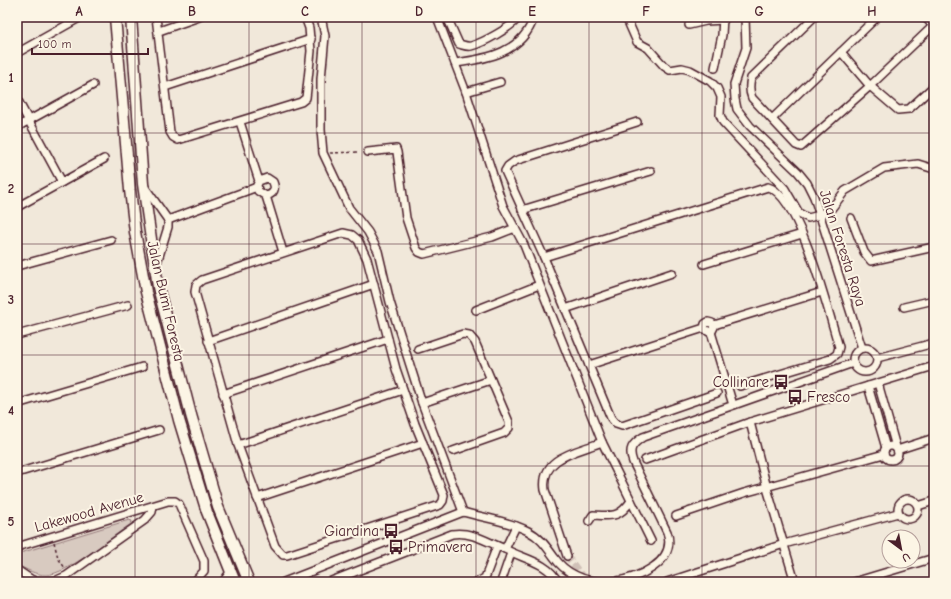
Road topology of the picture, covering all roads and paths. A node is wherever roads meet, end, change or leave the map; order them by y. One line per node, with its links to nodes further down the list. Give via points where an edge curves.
1 (81, 17): 23 (street)
2 (115, 17): 92 (main road, Jalan Bumi Foresta, via 135,232 146,292)
3 (131, 17): 44 (main road, Jalan Bumi Foresta)
4 (156, 17): 20 (street)
5 (200, 17): 20 (street)
6 (305, 17): 21 (street)
7 (322, 17): 39 (street, via 326,36 320,79)
8 (437, 17): 24 (street)
9 (447, 17): 10 (street, via 459,44 471,46 506,29)
10 (520, 17)
11 (534, 17): 24 (street, via 522,40 514,46 487,58)
12 (626, 17): 41 (street, via 637,42 648,48 664,66 672,70 690,70 717,88 722,97 720,116 723,122 785,189 799,213 808,218 831,209 845,191 884,168 918,164)
13 (745, 17): 74 (street, Jalan Foresta Raya, via 746,48 734,84 738,109 750,126 807,183 814,197)
14 (814, 17): 33 (street, via 751,78 749,91 752,98)
15 (877, 17): 22 (street)
16 (925, 17): 19 (street)
17 (723, 18): 18 (street); 25 (street)
18 (689, 25)
19 (934, 27): 28 (street)
20 (159, 31): 30 (street)
21 (311, 38): 30 (street); 35 (street, via 306,98 301,102)
22 (841, 52): 28 (street); 33 (street)
23 (17, 53)
24 (455, 63): 31 (street)
25 (715, 68)
26 (500, 82): 31 (street)
27 (93, 85): 34 (street)
28 (870, 86): 29 (street, via 898,110 903,111 910,109); 33 (street, via 801,147 796,145)
29 (934, 86)
30 (165, 88): 35 (street, via 170,132 178,140)
31 (466, 92): 51 (street, via 503,206)
32 (17, 99): 34 (street)
33 (772, 119)
34 (29, 121): 37 (street); 43 (street)
35 (240, 122): 45 (street)
36 (637, 122): 48 (street, via 515,160 505,171)
37 (17, 127)
38 (368, 152): 39 (path); 51 (street, via 396,149 398,152 406,218 419,252 424,254 492,237)
39 (323, 153): 88 (street, via 349,208 368,232 378,251 390,302)
40 (104, 160): 43 (street)
41 (934, 169)
42 (651, 171): 48 (street)
43 (62, 182): 47 (street)
44 (143, 184): 50 (street); 59 (main road, Jalan Bumi Foresta)
45 (258, 184): 46 (street, via 260,194); 46 (street, via 266,178 273,182 275,189); 50 (street)
46 (266, 196): 55 (street)
47 (17, 207)
48 (522, 210): 56 (street)
49 (852, 218): 54 (street, via 864,252 872,261)
50 (168, 220): 59 (street)
51 (515, 228): 62 (street)
52 (802, 234): 56 (street, via 781,196 774,189 768,188); 57 (street); 63 (street)
53 (111, 240): 58 (street)
54 (934, 248)
55 (283, 252): 61 (street, via 343,233 352,235 363,249); 72 (street, via 202,280 196,285 195,292)
56 (544, 257): 67 (street)
57 (704, 264)
58 (17, 266)
59 (155, 268): 91 (main road, Jalan Bumi Foresta)
60 (672, 273): 67 (street)
61 (374, 284): 71 (street); 72 (street)
62 (540, 284): 68 (street); 96 (street)
63 (822, 292): 69 (street); 84 (street, via 839,347 837,354 830,359)
64 (934, 300): 66 (street)
65 (128, 305): 70 (street)
66 (904, 307)
67 (565, 309): 78 (street)
68 (476, 310)
69 (712, 329): 78 (street, via 708,322 704,328); 90 (street)
70 (17, 335)
71 (388, 339): 85 (street); 87 (street)
72 (208, 341): 87 (street)
73 (934, 343): 76 (street)
74 (862, 348): 76 (street, via 872,350); 77 (street, via 855,354)
75 (418, 349): 82 (street, via 463,334 470,335)
76 (877, 358): 81 (street, via 876,366)
77 (854, 363): 81 (street, via 860,370); 90 (street)
78 (589, 365): 86 (street, via 611,418 622,426)
79 (934, 366): 83 (street)
80 (142, 367): 89 (street)
81 (869, 371): 83 (street)
82 (491, 380): 88 (street); 100 (street, via 509,422 509,428 504,433)
83 (873, 385): 93 (street); 99 (street); 101 (street)
84 (740, 386)
85 (403, 390): 97 (street); 98 (street)
86 (717, 393)
87 (223, 394): 98 (street)
88 (422, 403): 110 (street)
89 (17, 404)
90 (733, 405): 137 (street, via 642,437 633,443 630,453 633,462 667,532 669,544 665,556 654,567 638,576)
91 (191, 415): 92 (main road); 126 (main road, Jalan Bumi Foresta, via 218,507)
92 (179, 420): 124 (main road, Jalan Bumi Foresta, via 207,512)
93 (750, 422): 102 (street); 104 (street)
94 (159, 430): 103 (street)
95 (934, 438): 99 (street)
96 (602, 442): 107 (street); 121 (street, via 560,458 546,472 545,490)
97 (423, 443): 105 (street); 105 (street, via 444,495 440,505 287,555 280,553 275,546)
98 (238, 445): 105 (street)
99 (896, 448): 101 (street, via 890,446); 101 (street, via 896,457 892,460 887,458)
100 (453, 451)
101 (885, 451): 104 (street)
102 (644, 460)
103 (17, 473)
104 (767, 488): 112 (street, via 708,504); 117 (street)
105 (258, 498)
106 (934, 501): 109 (street)
107 (631, 502): 113 (street, via 624,512 615,516 593,515); 116 (street)
108 (153, 506): 115 (street, Lakewood Avenue); 125 (street, Lakewood Avenue, via 152,512 145,520); 128 (street, via 168,501 179,504 204,561 204,571)
109 (918, 506): 111 (street, via 918,514 912,519 904,519); 111 (street, via 912,499 903,500)
110 (463, 512): 114 (street); 131 (street)
111 (898, 513): 117 (street)
112 (676, 516)
113 (589, 521)
114 (516, 526): 120 (street); 136 (street, via 528,531 547,546 561,566 572,573 580,578)
115 (52, 537): 119 (street, Lakewood Avenue); 125 (path, via 58,558)
116 (651, 541)
117 (784, 544): 138 (street); 139 (street)
118 (497, 546): 120 (street); 132 (street, via 472,534 452,534); 133 (street, via 485,578)
119 (17, 547)
120 (508, 551): 134 (street); 135 (street, via 550,570)
121 (567, 556)
122 (934, 558): 140 (street)
123 (17, 570): 127 (street, Lakewood Avenue, via 32,580)
124 (231, 571): 129 (street); 130 (main road, Jalan Bumi Foresta)
125 (69, 574): 127 (street, Lakewood Avenue)
126 (250, 581)
127 (43, 582)
128 (194, 582)
129 (223, 582)
130 (235, 582)
131 (284, 582)
132 (329, 582)
133 (477, 582)
134 (501, 582)
135 (558, 582)
136 (604, 582)
137 (612, 582)
138 (667, 582)
139 (795, 582)
140 (854, 582)

